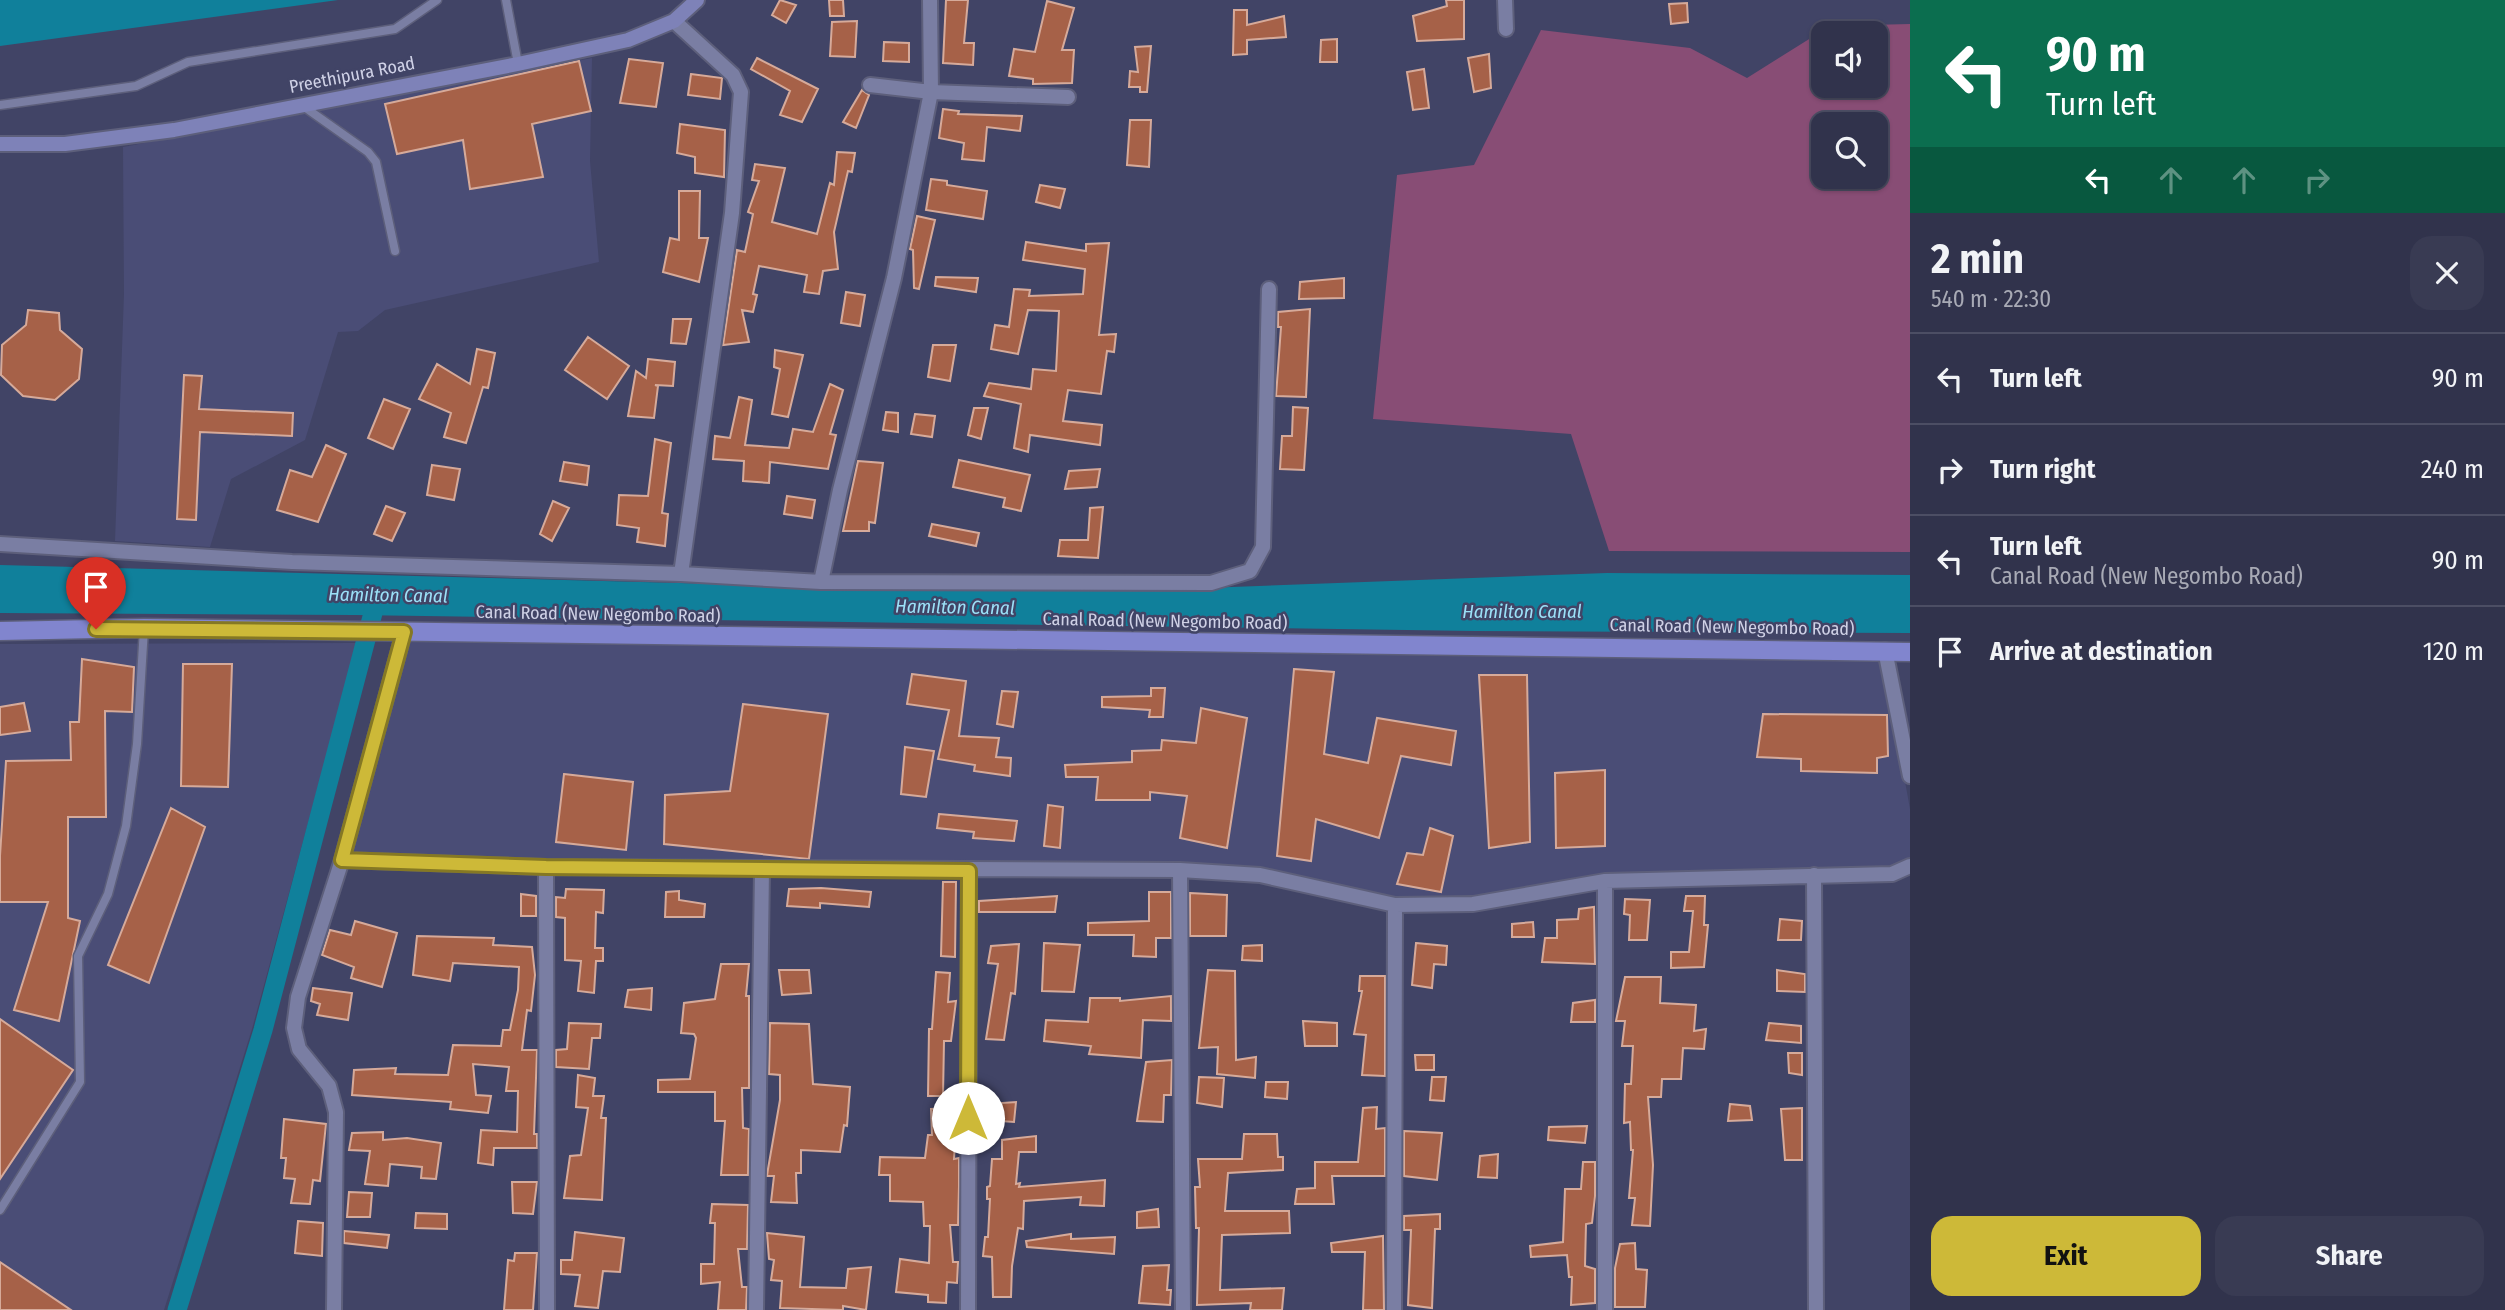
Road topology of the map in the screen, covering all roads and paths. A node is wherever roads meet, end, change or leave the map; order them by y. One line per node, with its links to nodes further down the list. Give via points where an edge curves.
1 (437, 0): 13 (lane, via 395,29 188,62 136,86)
2 (506, 0): 8 (lane)
3 (697, 0): 6 (street, Preethipura Road)
4 (930, 0): 10 (street)
5 (1504, 0): 7 (street)
6 (674, 20): 8 (street, Preethipura Road, via 628,40); 18 (street, via 733,75 741,92 732,213)
7 (1506, 29)
8 (518, 64): 12 (street, Preethipura Road)
9 (870, 85): 10 (street)
10 (931, 92): 11 (street); 19 (street, via 894,278)
11 (1068, 97)
12 (301, 104): 14 (street, Preethipura Road, via 174,130 65,144); 15 (lane, via 376,162)
13 (0, 105)
14 (0, 144)
15 (395, 251)
16 (1269, 289): 19 (street, via 1263,547 1250,571 1211,583)
17 (0, 544): 18 (street, via 292,562)
18 (681, 574): 19 (street)
19 (821, 582)
20 (144, 628): 21 (main road, Canal Road (New Negombo Road)); 22 (main road, Canal Road (New Negombo Road)); 35 (lane, via 137,744 126,826 108,894 78,956 80,1082)
21 (0, 631)
22 (396, 632): 23 (main road, Canal Road (New Negombo Road)); 26 (street)
23 (1885, 650): 24 (main road, Canal Road (New Negombo Road)); 25 (street)
24 (1910, 652)
25 (1910, 776)
26 (342, 860): 28 (street); 36 (street, via 294,1028 299,1049 328,1086 336,1112)
27 (1910, 866): 32 (street, via 1892,874)
28 (546, 867): 29 (street); 37 (street)
29 (762, 869): 31 (street); 38 (street)
30 (1180, 870): 31 (street); 34 (street, via 1260,875); 40 (street)
31 (969, 871): 39 (street)
32 (1814, 875): 33 (street); 43 (street)
33 (1605, 881): 34 (street, via 1474,904); 42 (street)
34 (1395, 905): 41 (street)
35 (0, 1210)
36 (334, 1310)
37 (547, 1310)
38 (756, 1310)
39 (968, 1310)
40 (1182, 1310)
41 (1394, 1310)
42 (1605, 1310)
43 (1816, 1310)

